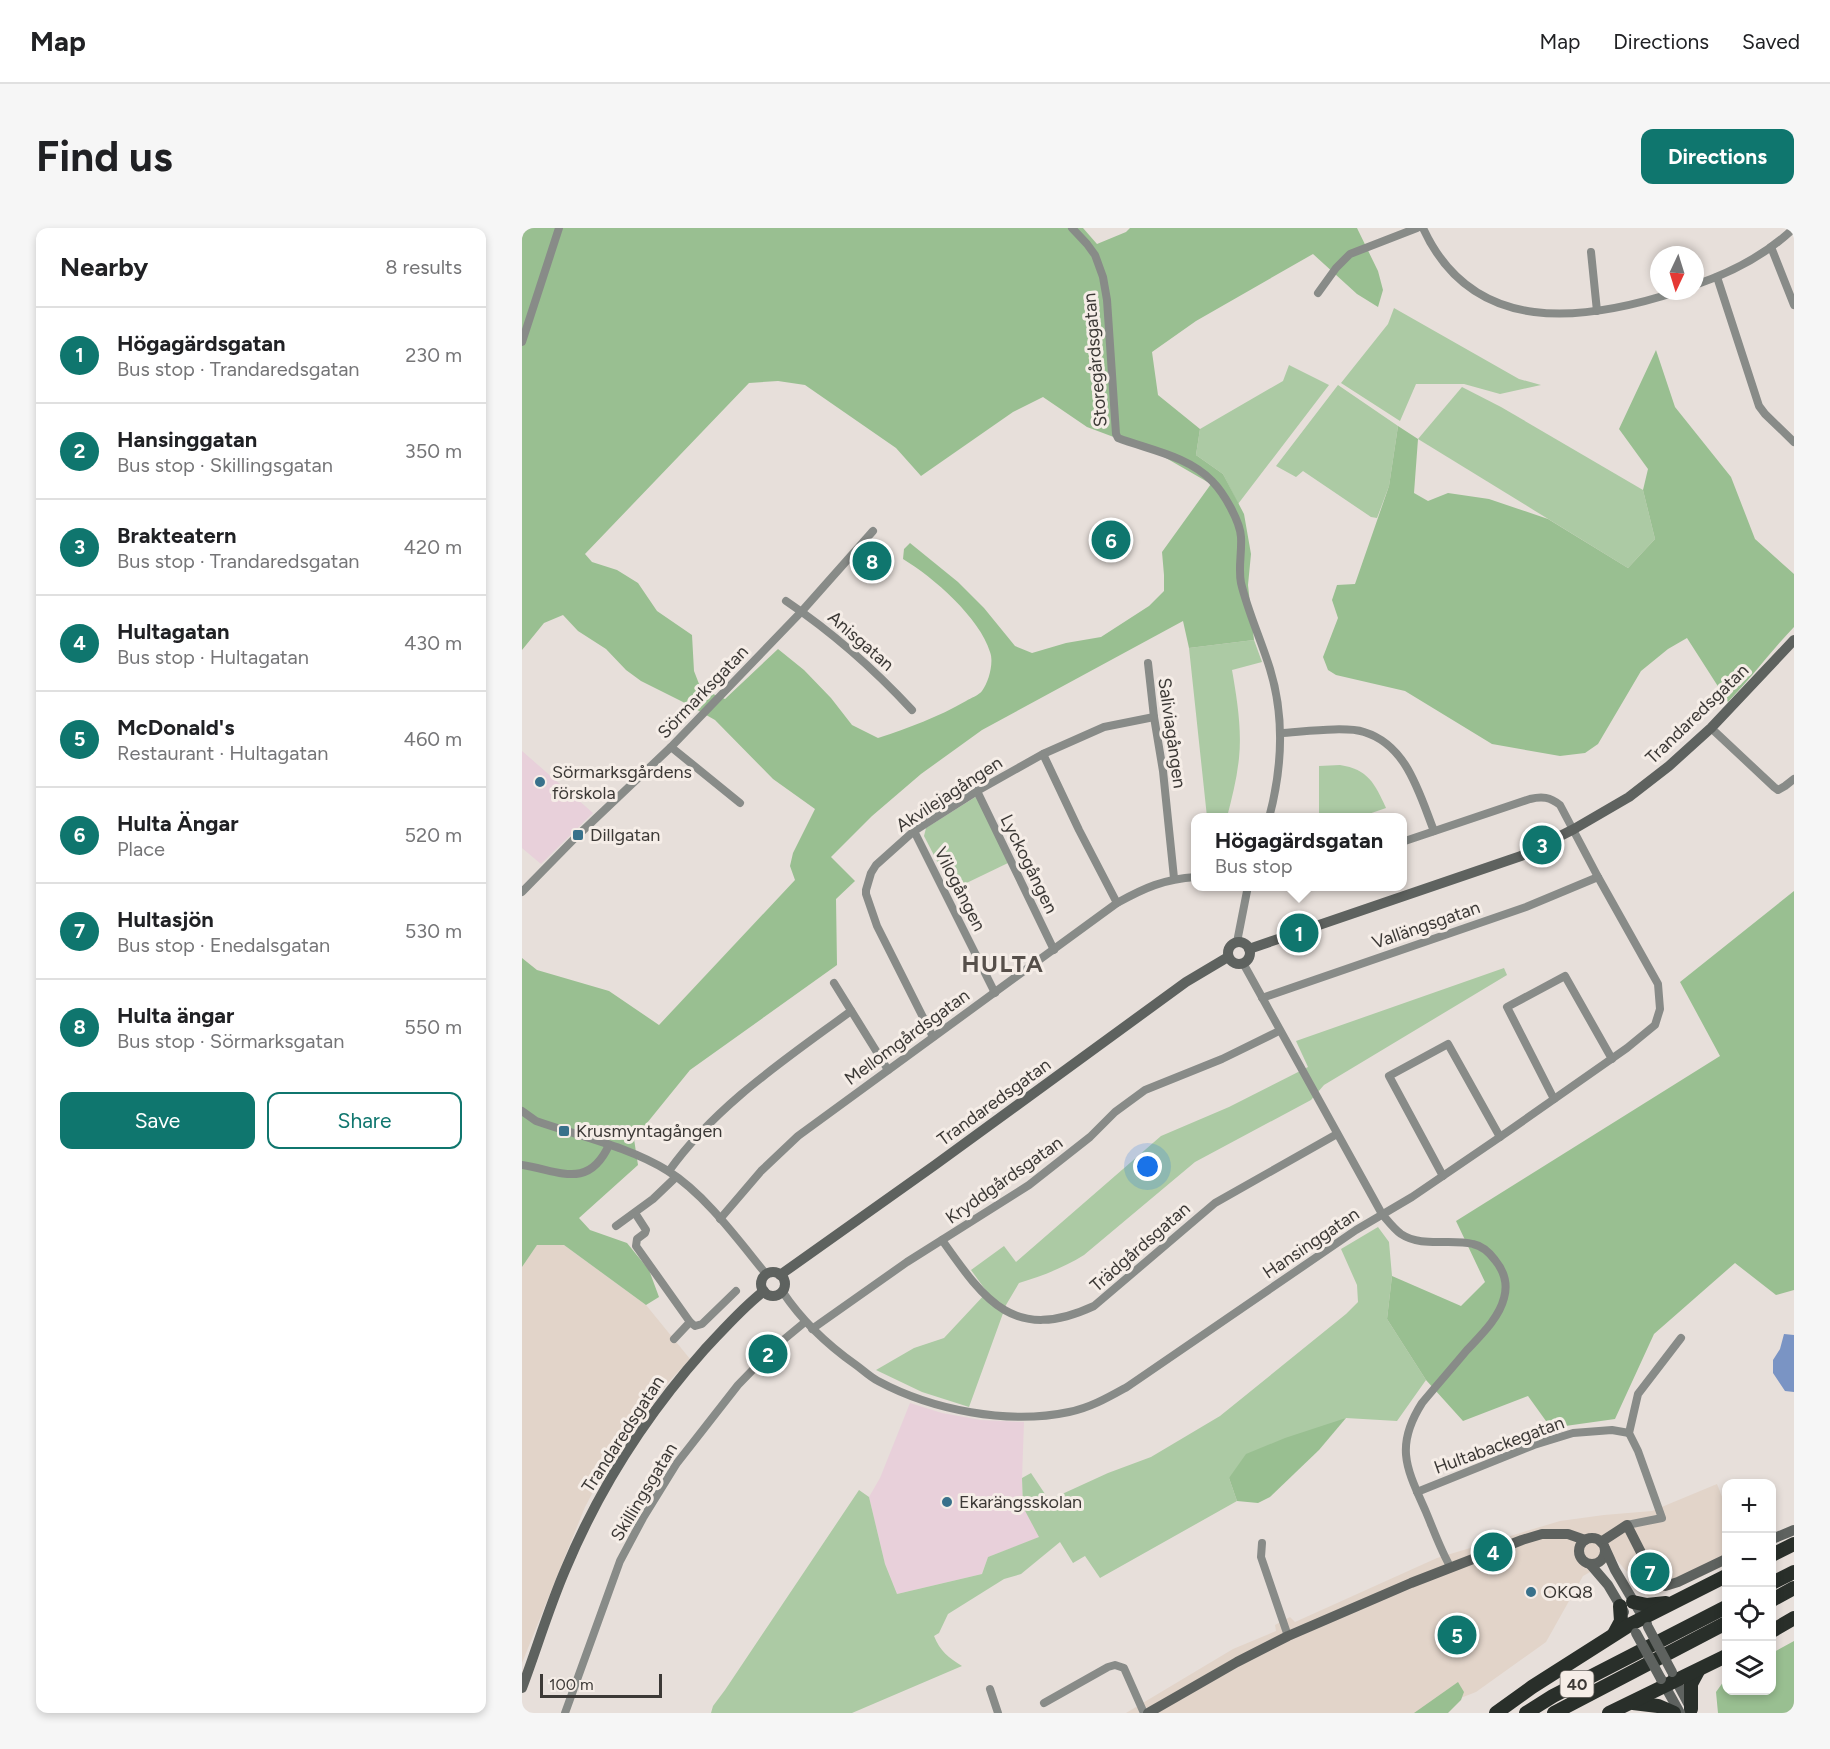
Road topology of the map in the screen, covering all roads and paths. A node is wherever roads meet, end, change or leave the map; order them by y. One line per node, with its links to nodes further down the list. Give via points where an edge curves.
1 (559, 228): 14 (street)
2 (1072, 228): 24 (street, Storegårdsgatan, via 1095,255 1103,277 1118,438 1183,461 1205,474 1221,492 1239,525 1242,584 1277,693)
3 (1417, 228): 10 (street, via 1350,254)
4 (1423, 228): 13 (street, via 1444,264 1484,297 1536,313)
5 (1794, 228): 6 (street)
6 (1771, 248): 8 (street); 12 (street)
7 (1591, 252): 13 (street)
8 (1717, 277): 9 (street); 15 (street, via 1759,406)
9 (1704, 282)
10 (1318, 293)
11 (1650, 299): 13 (street)
12 (1794, 305)
13 (1597, 311)
14 (522, 342)
15 (1792, 437)
16 (873, 531): 18 (street, Sörmarksgatan)
17 (786, 601): 18 (street, Anisgatan)
18 (802, 611): 21 (street, Anisgatan, via 861,659); 25 (street, Sörmarksgatan)
19 (1794, 640): 23 (street, Trandaredsgatan)
20 (1148, 663): 22 (street, Saliviagången)
21 (912, 710)
22 (1154, 717): 26 (street, Akvilejagången, via 1104,727); 36 (street, Saliviagången)
23 (1711, 728): 27 (street, via 1774,788 1778,790); 31 (street, Trandaredsgatan, via 1641,788)
24 (1280, 733): 30 (street, Storegårdsgatan, via 1278,778); 33 (street, via 1363,731 1386,742 1412,776)
25 (671, 747): 29 (street); 38 (street, Sörmarksgatan)
26 (1043, 754): 28 (street, Akvilejagången); 40 (street)
27 (1794, 779)
28 (978, 790): 32 (street, Akvilejagången); 43 (street, Lyckogången)
29 (740, 802)
30 (1270, 813)
31 (1574, 829): 33 (street, via 1560,805 1540,797); 37 (street, Hansinggatan); 42 (street, Trandaredsgatan, via 1511,860)
32 (914, 831): 47 (street, Vilogången); 51 (street, Akvilejagången, via 876,865 866,894)
33 (1434, 831): 34 (street)
34 (1407, 840)
35 (1191, 877): 36 (street, Mellomgårdsgatan)
36 (1174, 878): 40 (street, Mellomgårdsgatan)
37 (1598, 878): 48 (street, Vallängsgatan, via 1526,907); 52 (street, Hansinggatan, via 1658,984 1660,1000 1655,1025)
38 (522, 891)
39 (1247, 891): 41 (street)
40 (1117, 903): 43 (street, Mellomgårdsgatan)
41 (1237, 942): 42 (street); 44 (street, via 1229,947)
42 (1249, 949): 45 (street, via 1249,957)
43 (1054, 950): 47 (street, Mellomgårdsgatan)
44 (1228, 957): 45 (street, via 1234,963); 69 (street, Trandaredsgatan, via 1186,982)
45 (1243, 963): 48 (street)
46 (834, 983): 49 (street)
47 (995, 993): 51 (street, Mellomgårdsgatan)
48 (1262, 998): 50 (street)
49 (851, 1011): 53 (street); 60 (street, via 719,1113)
50 (1280, 1031): 56 (street); 67 (street, Kryddgårdsgatan, via 1145,1090 1029,1185)
51 (933, 1037): 53 (street, Mellomgårdsgatan)
52 (1612, 1059): 54 (street, Hansinggatan); 54 (street, via 1565,976 1507,1007)
53 (888, 1070): 65 (street, Mellomgårdsgatan, via 798,1136)
54 (1554, 1099): 57 (street, Hansinggatan)
55 (522, 1111): 58 (street, via 536,1120)
56 (1337, 1134): 64 (street); 67 (street, Trädgårdsgatan, via 1215,1203 1094,1306 1074,1316 1029,1319 1008,1313 976,1286)
57 (1500, 1137): 61 (street, Hansinggatan); 61 (street, via 1448,1044 1389,1076)
58 (609, 1145): 59 (street, via 595,1164 582,1173 560,1174); 60 (street)
59 (522, 1166)
60 (669, 1171): 62 (street)
61 (1443, 1176): 64 (street, Hansinggatan)
62 (676, 1177): 63 (street); 65 (street)
63 (635, 1213): 66 (street); 73 (street, via 646,1230 636,1246)
64 (1382, 1214): 75 (street, Hansinggatan, via 1127,1387 1100,1402 1068,1412 1029,1417 986,1414 920,1399 877,1380); 79 (street, via 1413,1240 1476,1244 1502,1268 1506,1285 1500,1310 1486,1330 1414,1415 1405,1449 1410,1479)
65 (720, 1219): 68 (street)
66 (616, 1226)
67 (942, 1240): 75 (street, Kryddgårdsgatan)
68 (766, 1274): 69 (street); 70 (street, via 761,1282)
69 (780, 1275): 71 (street, via 784,1282)
70 (764, 1291): 71 (street, via 773,1295); 108 (street, Trandaredsgatan, via 677,1381 622,1458 565,1570)
71 (782, 1291): 74 (street, Hansinggatan)
72 (736, 1292): 73 (street, via 702,1324 695,1326)
73 (690, 1322): 77 (street)
74 (805, 1322): 75 (street, Hansinggatan); 113 (street, Skillingsgatan, via 738,1385 676,1463 620,1561)
75 (812, 1329)
76 (1681, 1338): 78 (street, via 1638,1394)
77 (674, 1339)
78 (1629, 1433): 79 (street, Hultabackegatan, via 1573,1433); 80 (street, via 1662,1518)
79 (1417, 1492): 90 (street)
80 (1627, 1525): 86 (street); 88 (street, via 1650,1572 1662,1585 1669,1586)
81 (1794, 1530): 82 (street)
82 (1776, 1537)
83 (1585, 1540): 86 (street, via 1593,1538); 89 (street, via 1579,1552); 90 (street, via 1568,1534 1542,1534)
84 (1262, 1543): 104 (street, via 1261,1557)
85 (1794, 1544): 87 (highway)
86 (1603, 1545): 89 (street, via 1602,1560); 97 (street)
87 (1776, 1553)
88 (1722, 1561)
89 (1590, 1564): 97 (street)
90 (1451, 1568): 104 (street)
91 (1794, 1572): 93 (highway)
92 (1722, 1578): 96 (highway)
93 (1776, 1581)
94 (1794, 1588): 95 (highway)
95 (1776, 1598)
96 (1671, 1603): 97 (highway); 101 (highway)
97 (1627, 1604): 101 (street); 103 (highway)
98 (1722, 1609): 117 (highway, 40)
99 (1794, 1618): 102 (highway)
100 (1722, 1625): 118 (highway, 40)
101 (1639, 1626): 103 (highway); 107 (street, bridge)
102 (1776, 1629)
103 (1614, 1634): 116 (highway)
104 (1288, 1636): 115 (street)
105 (1722, 1658): 106 (highway)
106 (1698, 1671): 107 (highway); 112 (highway, via 1691,1684)
107 (1669, 1679): 111 (highway); 112 (street)
108 (522, 1688)
109 (990, 1689): 114 (street)
110 (1044, 1702): 115 (street, via 1108,1667 1119,1665)
111 (1631, 1703): 119 (highway); 120 (highway, via 1651,1704)
112 (1688, 1712)
113 (565, 1713)
114 (998, 1713)
115 (1146, 1713)
116 (1496, 1713)
117 (1526, 1713)
118 (1554, 1713)
119 (1609, 1713)
120 (1674, 1713)

